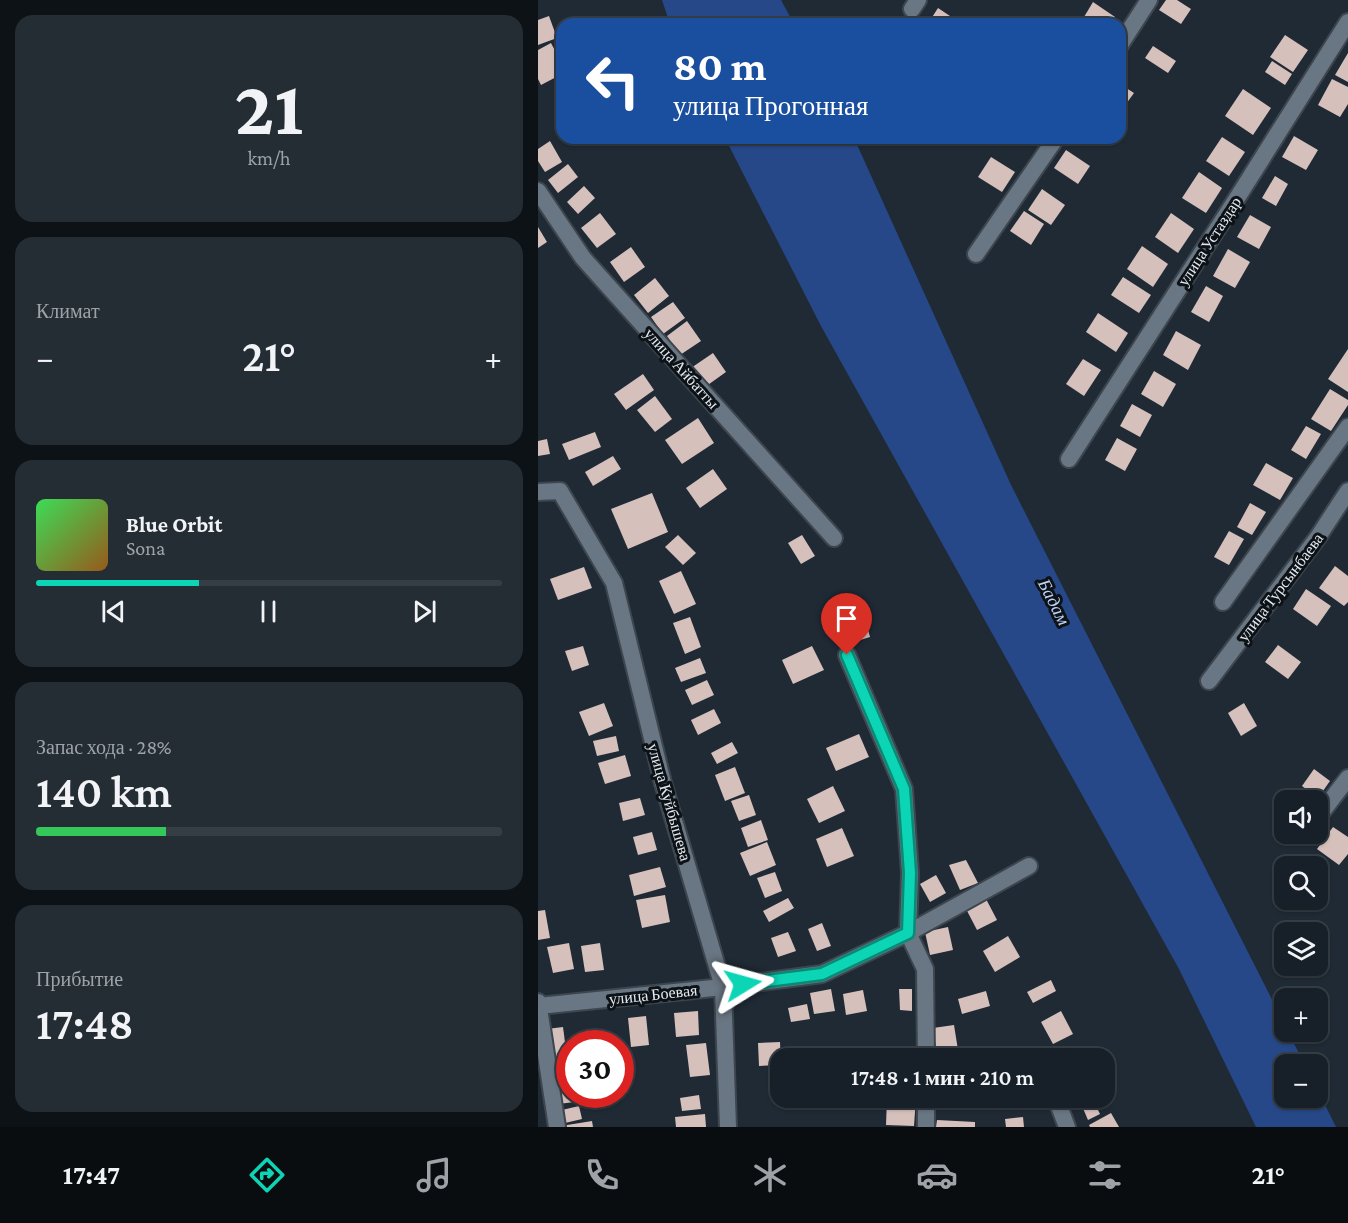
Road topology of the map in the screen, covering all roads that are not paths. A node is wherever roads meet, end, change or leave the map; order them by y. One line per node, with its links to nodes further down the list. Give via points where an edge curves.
1 (1149, 0): 3 (street)
2 (1348, 22): 8 (street, улица Устаздар)
3 (1126, 36)
4 (1052, 144): 6 (street)
5 (538, 191): 11 (street, улица Айбатты, via 583,258)
6 (976, 254)
7 (1348, 427): 12 (street)
8 (1069, 459)
9 (1348, 491): 14 (street, улица Турсынбаева)
10 (538, 492): 19 (street, улица Куйбышева, via 560,491 614,584 663,783)
11 (834, 538)
12 (1223, 602)
13 (847, 655): 18 (street, via 904,789 910,873)
14 (1209, 681)
15 (1348, 778): 16 (street)
16 (1328, 804)
17 (1029, 866): 18 (street, улица Боевая)
18 (908, 933): 19 (street, улица Боевая, via 822,974); 21 (street, via 925,969)
19 (723, 987): 20 (street, улица Боевая); 25 (street, улица Куйбышева)
20 (538, 1004): 24 (street)
21 (926, 1048)
22 (926, 1108): 26 (street)
23 (1060, 1108): 27 (street)
24 (557, 1127)
25 (728, 1127)
26 (926, 1127)
27 (1068, 1127)

